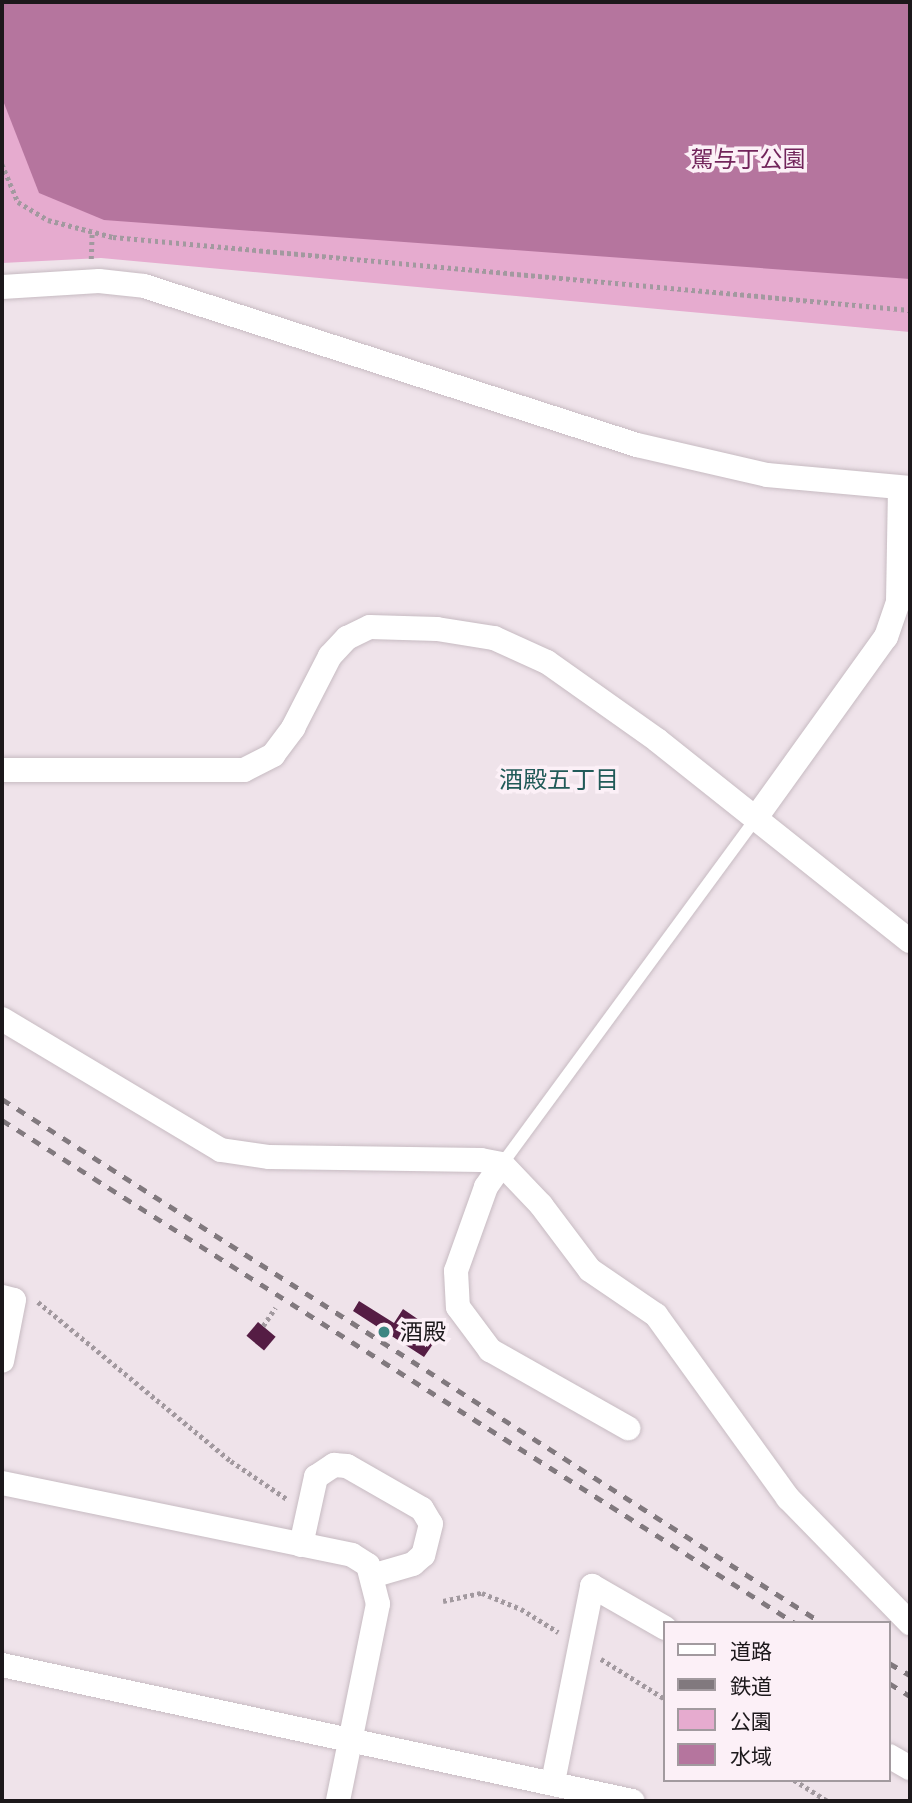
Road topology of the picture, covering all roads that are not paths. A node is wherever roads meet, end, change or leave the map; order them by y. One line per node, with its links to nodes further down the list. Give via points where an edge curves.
1 (2, 287): 2 (street, via 99,281 144,286 637,445 767,474)
2 (905, 488): 4 (street, via 898,602 886,637)
3 (2, 770): 4 (street, via 244,770 273,755 293,728 330,656 347,638 370,627 437,629 494,638 547,662 657,740)
4 (755, 819): 5 (street); 7 (lane)
5 (910, 941)
6 (2, 1019): 7 (street, via 221,1150 269,1157)
7 (502, 1164): 10 (street, via 486,1186 456,1271 458,1307 490,1350); 14 (street, via 541,1205 590,1270 656,1315 788,1498)
8 (2, 1297): 9 (street, via 14,1300)
9 (2, 1361)
10 (628, 1429)
11 (2, 1483): 12 (street)
12 (301, 1545): 13 (street, via 352,1555 368,1565); 13 (street, via 316,1477 324,1469 347,1466 422,1509 430,1524 424,1555 413,1564)
13 (372, 1576): 17 (street, via 378,1604)
14 (910, 1623)
15 (664, 1627): 20 (street, via 592,1586)
16 (2, 1665): 17 (street)
17 (351, 1739): 20 (street); 21 (street)
18 (891, 1757): 19 (street)
19 (910, 1768)
20 (553, 1782): 22 (street)
21 (338, 1801)
22 (632, 1801)

